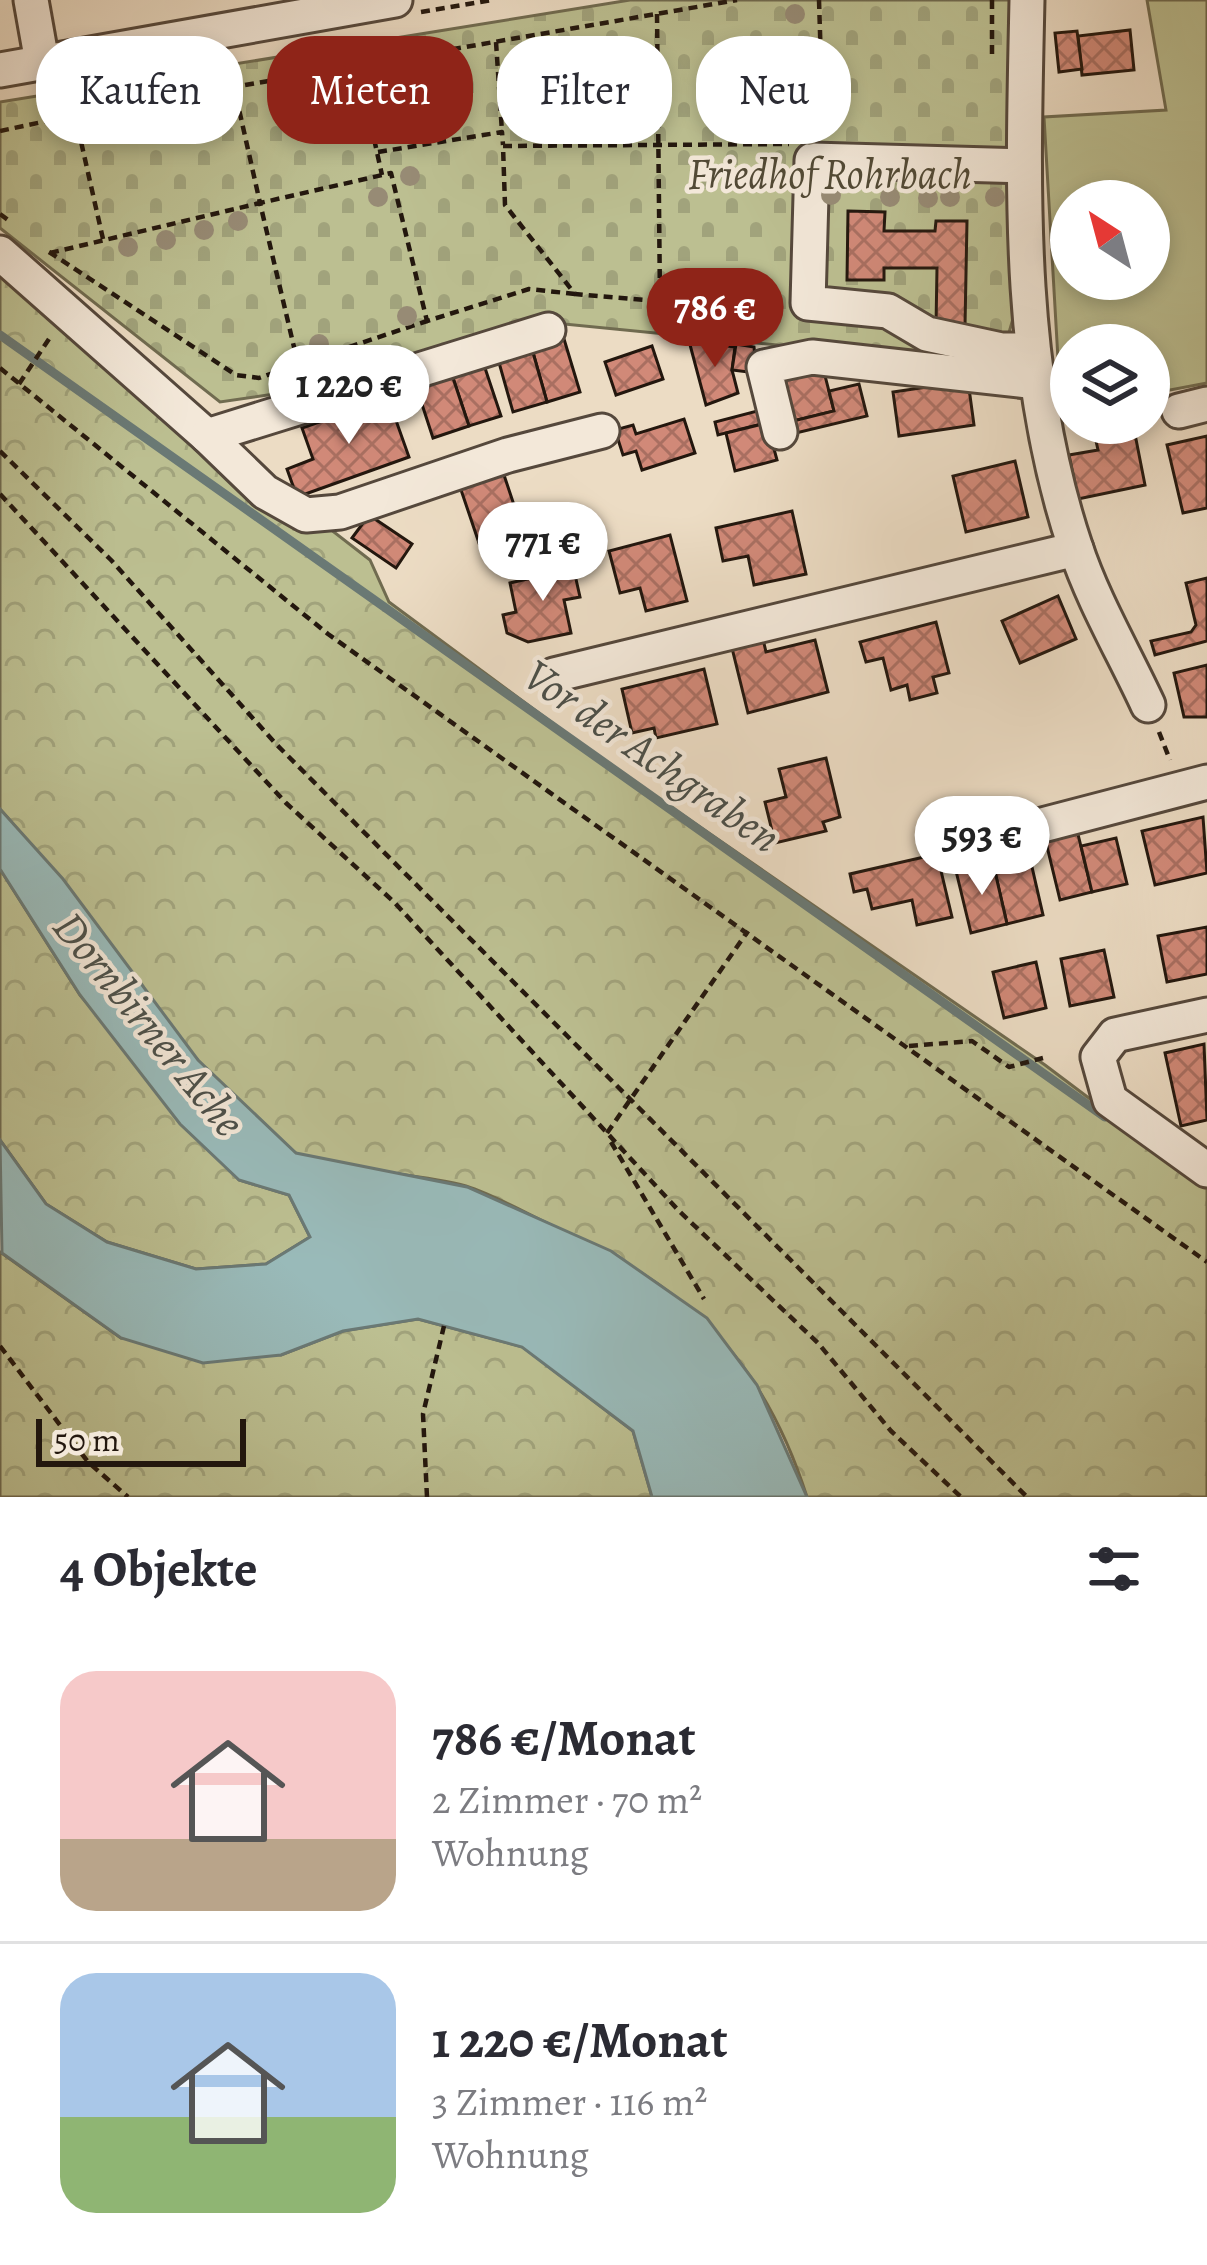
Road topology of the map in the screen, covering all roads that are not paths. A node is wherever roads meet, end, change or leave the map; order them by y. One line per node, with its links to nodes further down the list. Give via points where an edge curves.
1 (31, 0): 4 (street)
2 (395, 0): 5 (street)
3 (1027, 0): 8 (street)
4 (37, 36)
5 (190, 36)
6 (36, 63): 7 (street)
7 (0, 70)
8 (1024, 166): 11 (street); 11 (street, via 812,160 808,302 889,310 927,334)
9 (8, 240): 14 (street)
10 (548, 330): 14 (street)
11 (1033, 366): 13 (street, via 812,357 764,367); 15 (street)
12 (602, 430): 14 (street, via 340,512 306,514 265,492)
13 (780, 432)
14 (207, 436)
15 (1076, 549): 16 (street); 17 (street)
16 (554, 675)
17 (1148, 705)
18 (1194, 785): 19 (street)
19 (953, 848)
20 (1207, 1015): 21 (street, via 1115,1035 1098,1057 1110,1100)
21 (1207, 1170)

